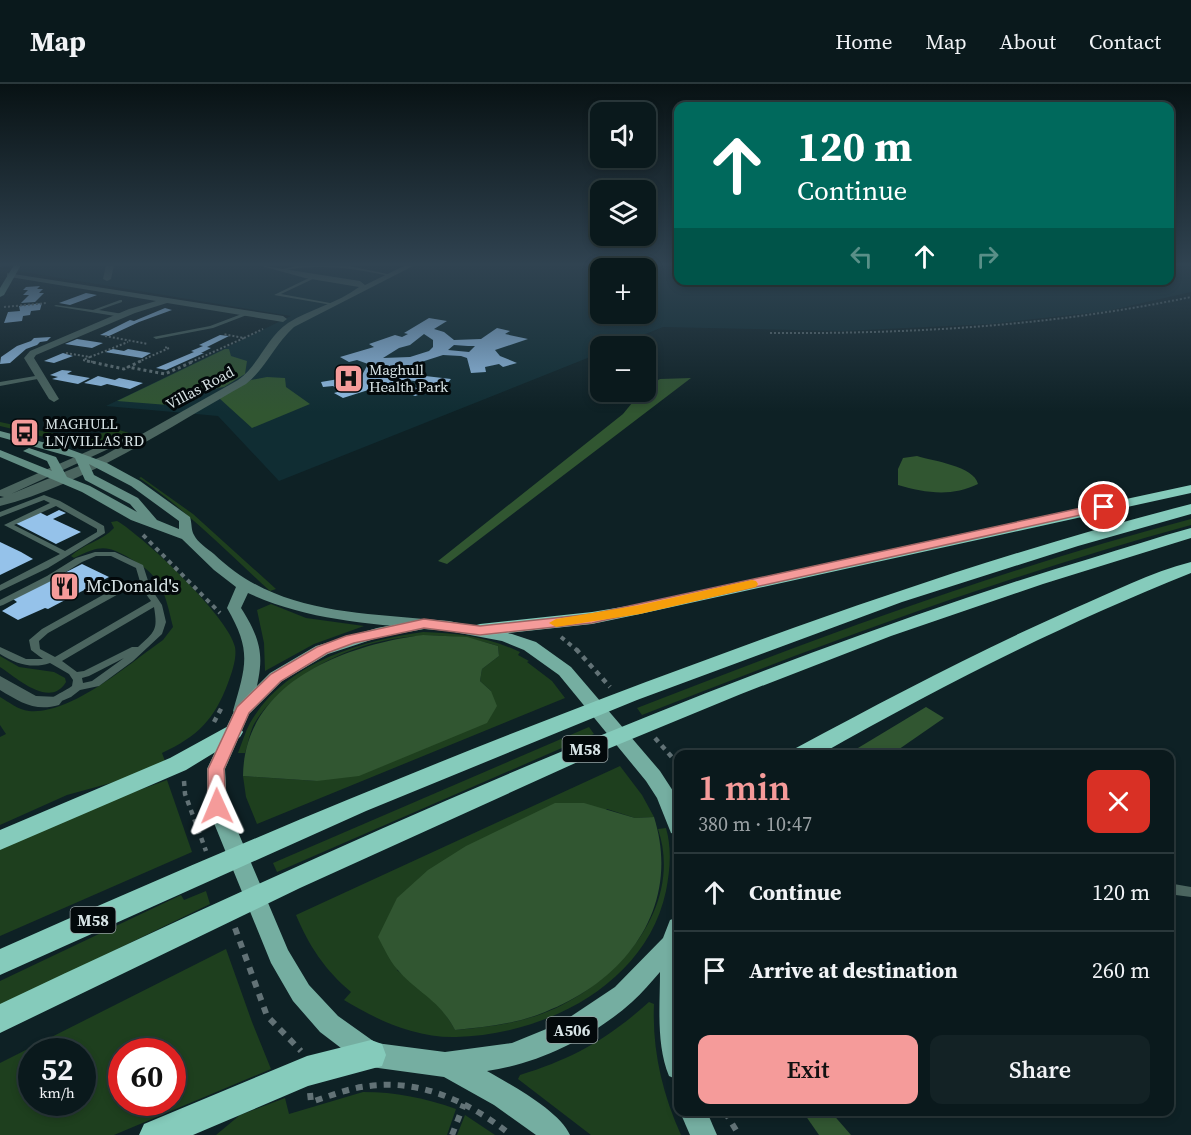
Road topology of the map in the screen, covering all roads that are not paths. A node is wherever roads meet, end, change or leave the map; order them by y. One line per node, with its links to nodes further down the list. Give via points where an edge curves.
1 (114, 314): 6 (lane)
2 (124, 314): 6 (street)
3 (247, 314): 8 (lane, via 227,323)
4 (255, 314): 7 (street)
5 (312, 314): 15 (street, Villas Road, via 284,330 248,378)
6 (121, 315): 9 (street, via 33,353 29,358)
7 (283, 319)
8 (156, 337)
9 (41, 377): 10 (lane); 11 (street)
10 (0, 384)
11 (54, 399)
12 (0, 434): 15 (street, via 55,448)
13 (0, 442): 16 (street, via 52,459)
14 (0, 453): 16 (street)
15 (87, 463): 16 (street, Villas Road); 23 (street, via 89,477 134,501); 25 (street, via 134,482 185,520)
16 (55, 473): 18 (street); 19 (street); 23 (street)
17 (1191, 489): 34 (highway, via 640,609)
18 (0, 495)
19 (0, 502)
20 (57, 502): 22 (lane, via 45,497); 26 (lane, via 101,528 101,533); 26 (lane, via 8,525)
21 (1191, 509): 49 (highway, M58, via 861,609 575,715 185,877)
22 (0, 514)
23 (153, 524): 25 (street)
24 (1191, 533): 51 (highway, M58, via 942,611 687,707 341,857)
25 (187, 536): 28 (street)
26 (64, 553): 30 (lane)
27 (1191, 567): 43 (highway, via 1019,640)
28 (244, 586): 33 (street, via 310,612); 42 (street, via 234,608 254,647 252,670)
29 (146, 587): 31 (lane); 32 (lane, via 140,567 112,554 101,554 79,560); 37 (lane, via 122,588 39,635 34,647)
30 (0, 588)
31 (156, 602): 35 (lane, via 161,622 159,632); 37 (lane)
32 (0, 603)
33 (424, 624): 34 (main road, A506); 42 (main road, A506, via 351,639 322,650 276,677)
34 (480, 630): 44 (main road, A506, via 530,646 566,671 653,776)
35 (150, 641): 38 (lane, via 86,674); 40 (lane, via 95,684)
36 (0, 650): 37 (lane, via 25,663)
37 (53, 660): 38 (lane)
38 (75, 675): 40 (lane)
39 (0, 682): 41 (street, via 33,702)
40 (77, 687): 41 (lane)
41 (53, 701)
42 (237, 721): 45 (highway, via 178,764); 53 (main road, A506, via 216,769 217,806 279,956 301,993 329,1024)
43 (811, 750)
44 (674, 816)
45 (0, 840)
46 (1174, 889): 47 (lane)
47 (1191, 892)
48 (674, 936): 54 (main road, A506, via 623,995 569,1032 512,1055)
49 (0, 962)
50 (674, 965): 52 (main road, A506)
51 (0, 1019)
52 (674, 1040)
53 (371, 1055): 54 (main road, A506); 56 (highway, via 307,1071)
54 (445, 1065): 57 (main road, A506, via 482,1081)
55 (695, 1116): 58 (main road)
56 (156, 1135)
57 (557, 1135)
58 (704, 1135)

